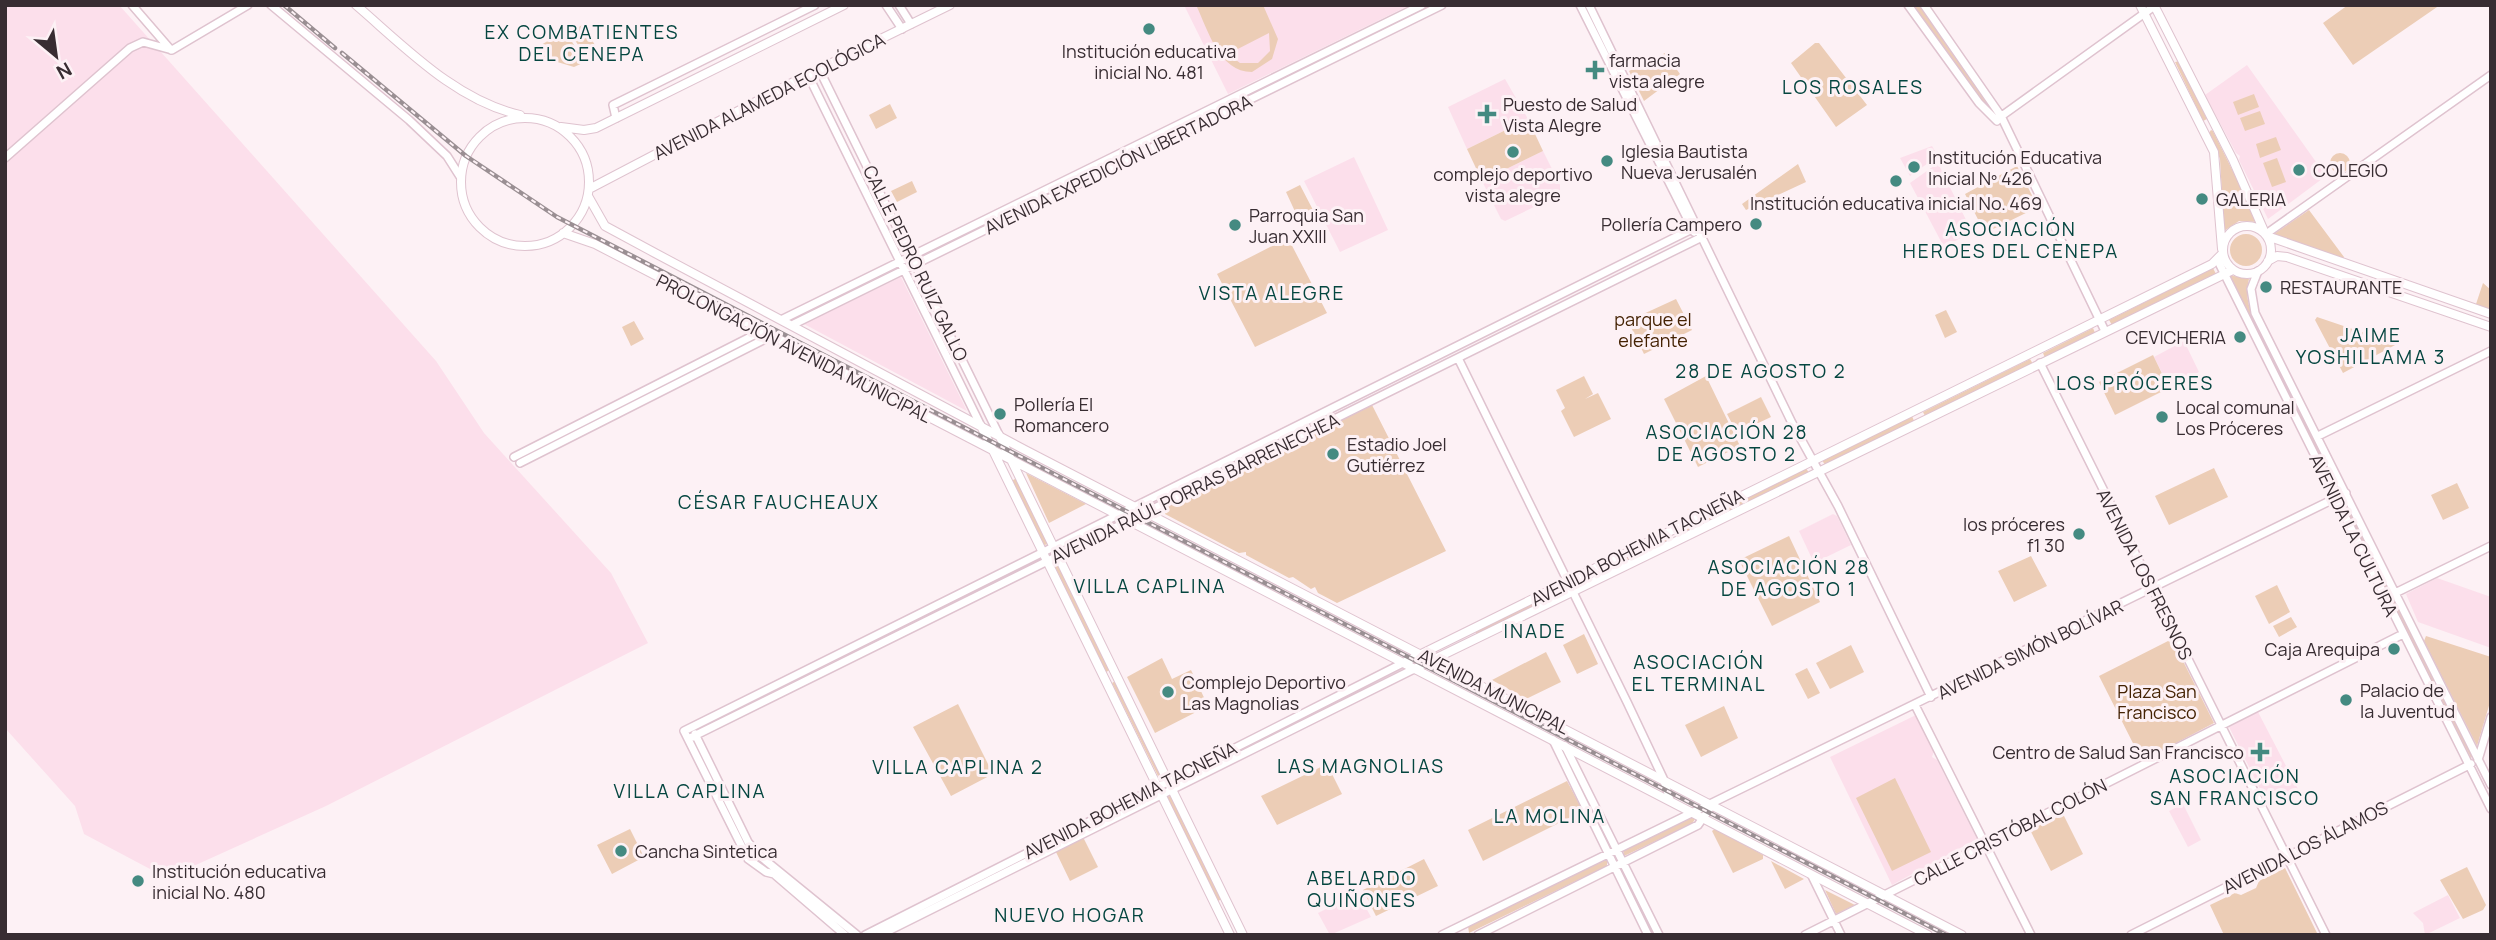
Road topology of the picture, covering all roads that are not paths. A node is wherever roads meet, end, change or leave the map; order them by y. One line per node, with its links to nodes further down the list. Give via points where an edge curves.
1 (132, 5): 20 (street)
2 (248, 5): 20 (street)
3 (271, 5): 31 (street, via 409,120 447,156)
4 (356, 5): 26 (main road, via 456,88 484,105)
5 (815, 5): 27 (street, via 613,105)
6 (844, 5): 27 (main road)
7 (886, 5): 19 (street)
8 (899, 5): 18 (street)
9 (950, 5): 18 (main road, AVENIDA ALAMEDA ECOLÓGICA)
10 (1422, 5): 37 (street, AVENIDA EXPEDICIÓN LIBERTADORA)
11 (1442, 5): 41 (street, AVENIDA EXPEDICIÓN LIBERTADORA)
12 (1580, 5): 33 (street)
13 (1589, 5): 36 (street)
14 (1908, 5): 28 (street, via 1979,103)
15 (1924, 5): 28 (street)
16 (2155, 6): 17 (street); 21 (main road)
17 (2143, 9): 22 (main road); 28 (street)
18 (911, 24): 19 (main road, AVENIDA ALAMEDA ECOLÓGICA)
19 (902, 29): 23 (main road, AVENIDA ALAMEDA ECOLÓGICA)
20 (172, 50): 30 (street, via 143,43 130,48)
21 (2180, 57): 22 (main road); 35 (main road)
22 (2171, 61): 38 (main road, via 2216,159)
23 (819, 69): 24 (main road, AVENIDA ALAMEDA ECOLÓGICA); 37 (street, CALLE PEDRO RUIZ GALLO)
24 (808, 75): 32 (main road, AVENIDA ALAMEDA ECOLÓGICA); 39 (street, CALLE PEDRO RUIZ GALLO)
25 (2491, 75): 35 (street)
26 (529, 118): 29 (main road); 31 (main road, via 507,120 481,135 468,153)
27 (616, 118): 29 (main road, via 584,130)
28 (1998, 118): 47 (street)
29 (558, 126): 32 (main road, PROLONGACIÓN AVENIDA MUNICIPAL, via 583,153)
30 (5, 158)
31 (461, 178): 34 (main road, via 467,210 493,237 528,246)
32 (588, 193): 34 (main road, via 579,217); 46 (main road, PROLONGACIÓN AVENIDA MUNICIPAL, via 598,218 609,229)
33 (1692, 229): 36 (street); 70 (street, AVENIDA RAÚL PORRAS BARRENECHEA)
34 (563, 233): 50 (main road, PROLONGACIÓN AVENIDA MUNICIPAL, via 586,240)
35 (2265, 234): 38 (main road, via 2255,226 2240,226 2227,235); 40 (main road, via 2271,248); 45 (main road)
36 (1700, 238): 54 (street, AVENIDA RAÚL PORRAS BARRENECHEA); 63 (street)
37 (912, 255): 39 (street, AVENIDA EXPEDICIÓN LIBERTADORA); 41 (street, CALLE PEDRO RUIZ GALLO)
38 (2221, 255): 44 (main road); 47 (main road, AVENIDA BOHEMIA TACNEÑA)
39 (901, 261): 42 (street, CALLE PEDRO RUIZ GALLO); 46 (street, AVENIDA EXPEDICIÓN LIBERTADORA)
40 (2268, 261): 43 (main road); 49 (main road, via 2287,257)
41 (916, 263): 42 (street, AVENIDA EXPEDICIÓN LIBERTADORA); 57 (street, CALLE PEDRO RUIZ GALLO)
42 (905, 269): 48 (street, AVENIDA EXPEDICIÓN LIBERTADORA); 56 (street, CALLE PEDRO RUIZ GALLO)
43 (2258, 271): 44 (main road); 58 (street, AVENIDA LA CULTURA, via 2251,289 2255,313)
44 (2229, 272): 51 (main road, AVENIDA BOHEMIA TACNEÑA); 69 (street, AVENIDA LA CULTURA)
45 (2491, 314)
46 (783, 319): 48 (main road, PROLONGACIÓN AVENIDA MUNICIPAL)
47 (2099, 320): 51 (street); 63 (main road, AVENIDA BOHEMIA TACNEÑA)
48 (794, 324): 56 (main road, PROLONGACIÓN AVENIDA MUNICIPAL)
49 (2491, 327)
50 (762, 331): 52 (main road, PROLONGACIÓN AVENIDA MUNICIPAL); 52 (street, via 517,460)
51 (2105, 331): 55 (main road, AVENIDA BOHEMIA TACNEÑA)
52 (771, 335): 59 (main road, PROLONGACIÓN AVENIDA MUNICIPAL)
53 (2491, 351): 58 (street)
54 (1458, 358): 71 (street, AVENIDA RAÚL PORRAS BARRENECHEA); 79 (street)
55 (2040, 363): 66 (main road, AVENIDA BOHEMIA TACNEÑA); 80 (street, AVENIDA LOS FRESNOS)
56 (981, 426): 57 (main road, PROLONGACIÓN AVENIDA MUNICIPAL); 59 (main road, CALLE PEDRO RUIZ GALLO)
57 (999, 435): 60 (main road, PROLONGACIÓN AVENIDA MUNICIPAL); 62 (main road, CALLE PEDRO RUIZ GALLO)
58 (2318, 436): 68 (street, AVENIDA LA CULTURA)
59 (992, 449): 62 (main road, PROLONGACIÓN AVENIDA MUNICIPAL); 67 (main road, CALLE PEDRO RUIZ GALLO)
60 (1025, 450): 61 (main road, AVENIDA MUNICIPAL)
61 (1041, 457): 64 (main road); 70 (main road, AVENIDA MUNICIPAL)
62 (1009, 458): 64 (main road, PROLONGACIÓN AVENIDA MUNICIPAL); 65 (main road, CALLE PEDRO RUIZ GALLO)
63 (1811, 460): 66 (street); 79 (main road, AVENIDA BOHEMIA TACNEÑA)
64 (1028, 463): 65 (main road); 72 (main road, AVENIDA MUNICIPAL)
65 (1016, 471): 67 (main road); 74 (main road, CALLE PEDRO RUIZ GALLO)
66 (1820, 471): 81 (main road, AVENIDA BOHEMIA TACNEÑA); 91 (street)
67 (1007, 478): 76 (main road, CALLE PEDRO RUIZ GALLO)
68 (2346, 493): 69 (street, AVENIDA SIMÓN BOLÍVAR); 82 (street, AVENIDA LA CULTURA)
69 (2336, 498): 80 (street, AVENIDA SIMÓN BOLÍVAR); 83 (street, AVENIDA LA CULTURA)
70 (1135, 506): 71 (main road, AVENIDA MUNICIPAL); 72 (street, AVENIDA RAÚL PORRAS BARRENECHEA)
71 (1147, 512): 73 (street, AVENIDA RAÚL PORRAS BARRENECHEA); 87 (main road, AVENIDA MUNICIPAL)
72 (1116, 515): 73 (main road, AVENIDA MUNICIPAL); 74 (street, AVENIDA RAÚL PORRAS BARRENECHEA)
73 (1128, 521): 77 (street, AVENIDA RAÚL PORRAS BARRENECHEA); 89 (main road, AVENIDA MUNICIPAL)
74 (1054, 546): 76 (street, AVENIDA RAÚL PORRAS BARRENECHEA); 77 (main road, CALLE PEDRO RUIZ GALLO)
75 (2491, 546): 82 (street)
76 (1043, 552): 78 (main road, CALLE PEDRO RUIZ GALLO); 95 (street, AVENIDA RAÚL PORRAS BARRENECHEA, via 688,729)
77 (1059, 556): 78 (street, AVENIDA RAÚL PORRAS BARRENECHEA); 101 (main road, CALLE PEDRO RUIZ GALLO)
78 (1048, 561): 95 (street, AVENIDA RAÚL PORRAS BARRENECHEA); 103 (main road, CALLE PEDRO RUIZ GALLO)
79 (1568, 581): 81 (street); 84 (main road, AVENIDA BOHEMIA TACNEÑA)
80 (2152, 589): 91 (street, AVENIDA SIMÓN BOLÍVAR); 94 (street, AVENIDA LOS FRESNOS)
81 (1573, 591): 86 (main road, AVENIDA BOHEMIA TACNEÑA); 100 (street)
82 (2395, 593): 83 (street); 98 (street, AVENIDA LA CULTURA)
83 (2385, 598): 85 (street, AVENIDA LA CULTURA)
84 (1467, 631): 86 (main road); 87 (main road, AVENIDA BOHEMIA TACNEÑA)
85 (2403, 634): 94 (street, CALLE CRISTÓBAL COLÓN); 99 (street, AVENIDA LA CULTURA)
86 (1472, 641): 88 (main road, AVENIDA BOHEMIA TACNEÑA)
87 (1421, 654): 88 (main road, AVENIDA MUNICIPAL); 89 (main road, AVENIDA BOHEMIA TACNEÑA)
88 (1433, 660): 90 (main road, AVENIDA BOHEMIA TACNEÑA); 100 (main road, AVENIDA MUNICIPAL)
89 (1403, 663): 90 (main road, AVENIDA MUNICIPAL); 101 (street, AVENIDA BOHEMIA TACNEÑA)
90 (1414, 669): 96 (main road, AVENIDA MUNICIPAL); 101 (street, AVENIDA BOHEMIA TACNEÑA)
91 (1931, 697): 92 (street, AVENIDA SIMÓN BOLÍVAR)
92 (1915, 705): 105 (street, AVENIDA SIMÓN BOLÍVAR); 109 (street)
93 (2491, 717): 98 (street)
94 (2221, 726): 109 (street, CALLE CRISTÓBAL COLÓN); 112 (street, AVENIDA LOS FRESNOS)
95 (692, 737): 119 (street, via 748,859 774,874); 120 (street, via 748,842)
96 (1553, 740): 97 (main road, AVENIDA MUNICIPAL); 111 (street)
97 (1565, 747): 104 (main road, AVENIDA MUNICIPAL); 110 (street)
98 (2478, 761): 99 (street, AVENIDA LOS ÁLAMOS); 102 (street, AVENIDA LA CULTURA)
99 (2469, 765): 106 (street, AVENIDA LA CULTURA); 112 (street, AVENIDA LOS ÁLAMOS)
100 (1663, 778): 104 (street); 105 (main road, AVENIDA MUNICIPAL)
101 (1171, 784): 103 (street, AVENIDA BOHEMIA TACNEÑA); 124 (main road, CALLE PEDRO RUIZ GALLO)
102 (2491, 785)
103 (1159, 790): 121 (street, AVENIDA BOHEMIA TACNEÑA); 122 (street, AVENIDA BOHEMIA TACNEÑA); 123 (main road, CALLE PEDRO RUIZ GALLO)
104 (1670, 800): 107 (main road, AVENIDA MUNICIPAL)
105 (1713, 804): 107 (street, AVENIDA SIMÓN BOLÍVAR); 108 (street); 116 (main road, AVENIDA MUNICIPAL)
106 (2491, 809)
107 (1692, 812): 108 (main road, AVENIDA MUNICIPAL); 110 (street, AVENIDA SIMÓN BOLÍVAR)
108 (1704, 818): 113 (street); 115 (main road, AVENIDA MUNICIPAL)
109 (1985, 844): 116 (street, CALLE CRISTÓBAL COLÓN); 133 (street)
110 (1616, 849): 111 (street, AVENIDA SIMÓN BOLÍVAR); 113 (street)
111 (1607, 853): 114 (street); 125 (street, AVENIDA SIMÓN BOLÍVAR)
112 (2287, 856): 134 (street, AVENIDA LOS ÁLAMOS); 135 (street, AVENIDA LOS FRESNOS)
113 (1623, 863): 114 (street); 128 (street)
114 (1615, 867): 126 (street); 127 (street)
115 (1812, 876): 117 (main road, AVENIDA MUNICIPAL); 118 (street)
116 (1887, 894): 117 (street, CALLE CRISTÓBAL COLÓN); 132 (main road, AVENIDA MUNICIPAL)
117 (1867, 904): 118 (street, CALLE CRISTÓBAL COLÓN); 131 (main road, AVENIDA MUNICIPAL)
118 (1834, 920): 129 (street, CALLE CRISTÓBAL COLÓN); 130 (street)
119 (845, 935)
120 (857, 935)
121 (865, 935)
122 (880, 935)
123 (1230, 935)
124 (1242, 935)
125 (1442, 935)
126 (1478, 935)
127 (1648, 935)
128 (1659, 935)
129 (1805, 935)
130 (1841, 935)
131 (1928, 935)
132 (1962, 935)
133 (2031, 935)
134 (2131, 935)
135 (2326, 935)

